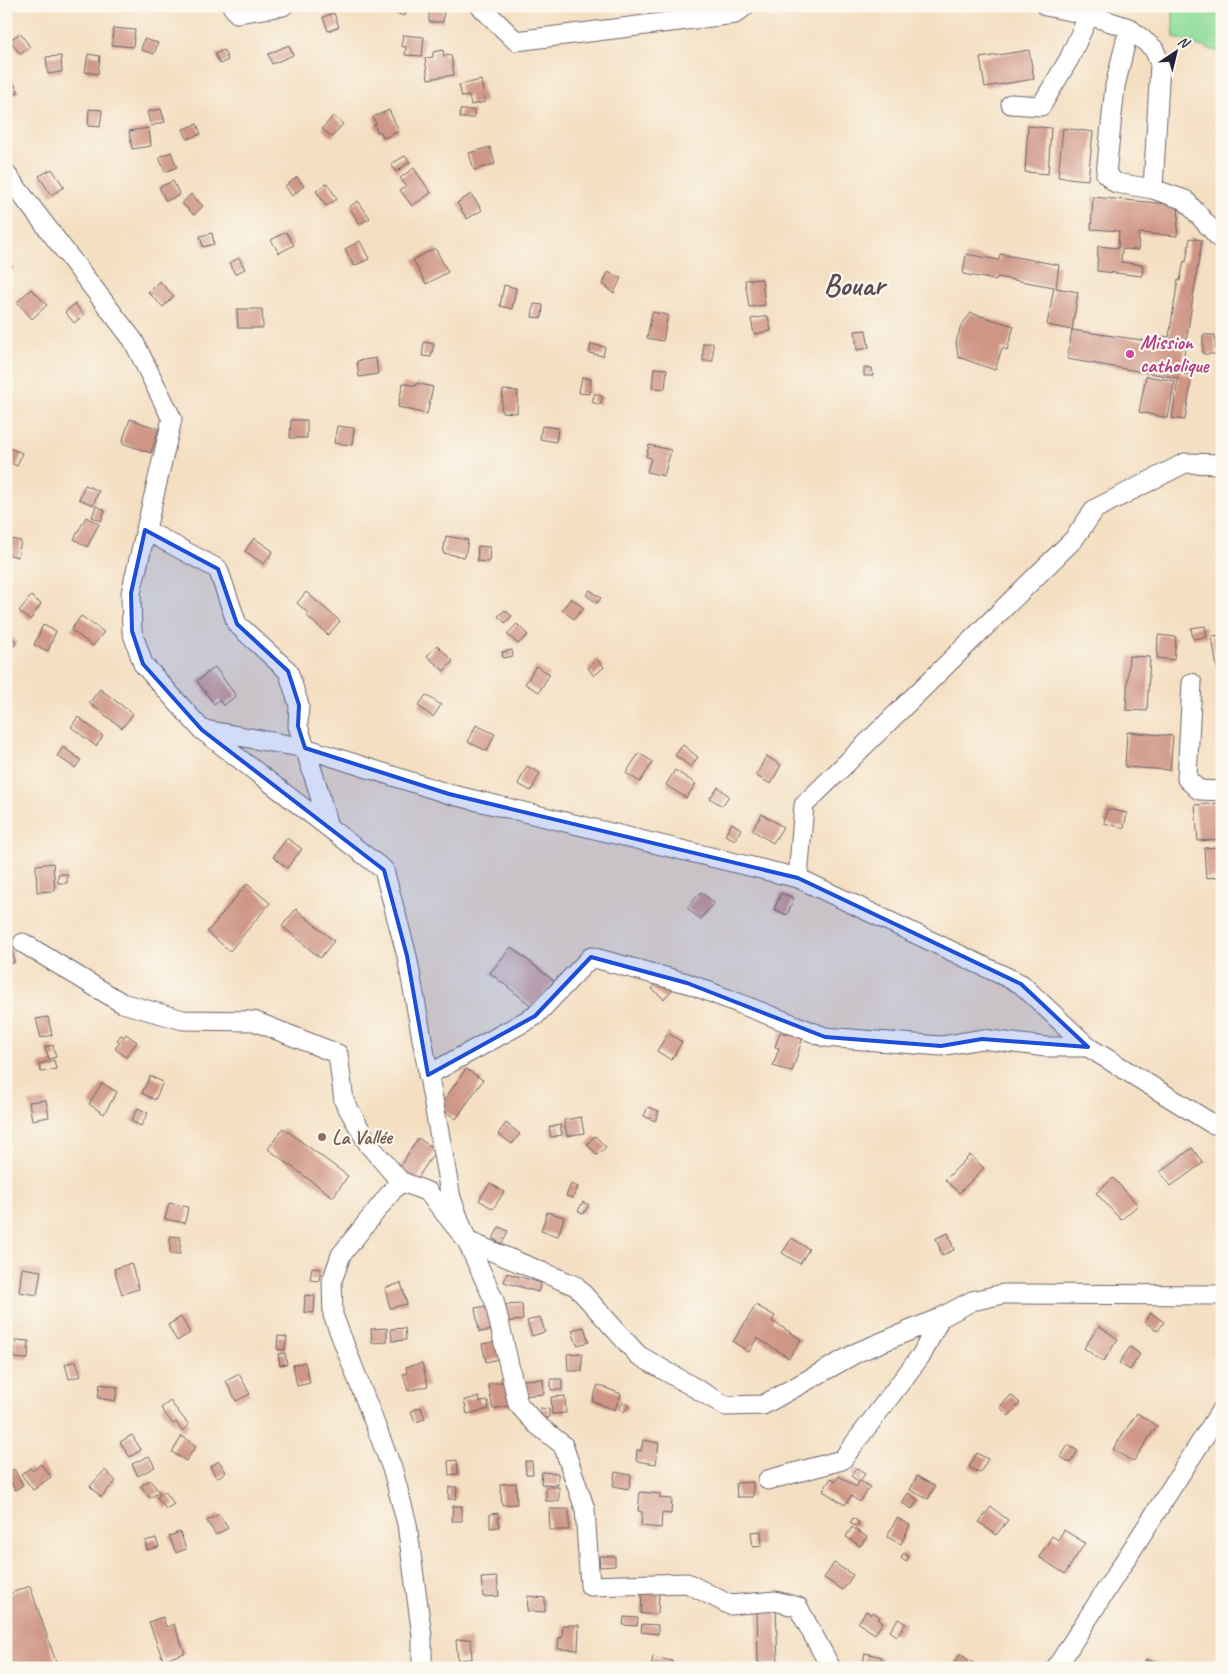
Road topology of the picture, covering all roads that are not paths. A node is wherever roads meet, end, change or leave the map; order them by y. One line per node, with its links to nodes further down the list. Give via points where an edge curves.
1 (232, 6): 2 (street, via 237,12)
2 (283, 6)
3 (480, 6): 4 (street, via 516,41 735,14)
4 (745, 6)
5 (1046, 6): 6 (street)
6 (1089, 15): 7 (street); 8 (street, via 1042,106)
7 (1129, 28): 10 (street, via 1154,49 1160,64); 10 (street, via 1115,86 1106,174 1116,183)
8 (1011, 104)
9 (6, 174): 13 (street, via 133,340 172,419)
10 (1152, 189): 11 (street, via 1185,200)
11 (1222, 241)
12 (1222, 464): 19 (street, via 1185,463 1096,509 1074,539 804,805)
13 (146, 530): 15 (street, via 131,593 132,631 143,664); 16 (street, via 218,569 237,624 288,671 299,704 298,726)
14 (1192, 683): 17 (street, via 1187,779 1199,790)
15 (202, 730): 16 (street); 18 (street)
16 (305, 748): 18 (street); 19 (street, via 449,794)
17 (1222, 791)
18 (328, 827): 22 (street, via 384,870 407,956)
19 (798, 878): 21 (street, via 1021,984)
20 (23, 943): 24 (street, via 122,1003 182,1020 254,1021 338,1054 344,1101 368,1145)
21 (1088, 1047): 22 (street, via 1046,1047 982,1039 941,1046 825,1037 686,983 591,957 535,1016); 23 (street)
22 (428, 1074): 25 (street, via 451,1198)
23 (1222, 1126)
24 (400, 1181): 25 (street, via 428,1192); 30 (street, via 341,1254 332,1281 333,1314 393,1471 407,1524 422,1636)
25 (467, 1241): 27 (street, via 576,1286 638,1355 726,1406 763,1405 858,1352); 31 (street, via 494,1300 518,1404 536,1424 563,1445 585,1509 590,1586 687,1583 730,1604 775,1601 798,1607)
26 (1222, 1295): 27 (street, via 1003,1294 972,1301)
27 (940, 1318): 29 (street, via 922,1354 842,1460)
28 (1222, 1408): 32 (street)
29 (768, 1480)
30 (422, 1668)
31 (831, 1668)
32 (1056, 1668)

